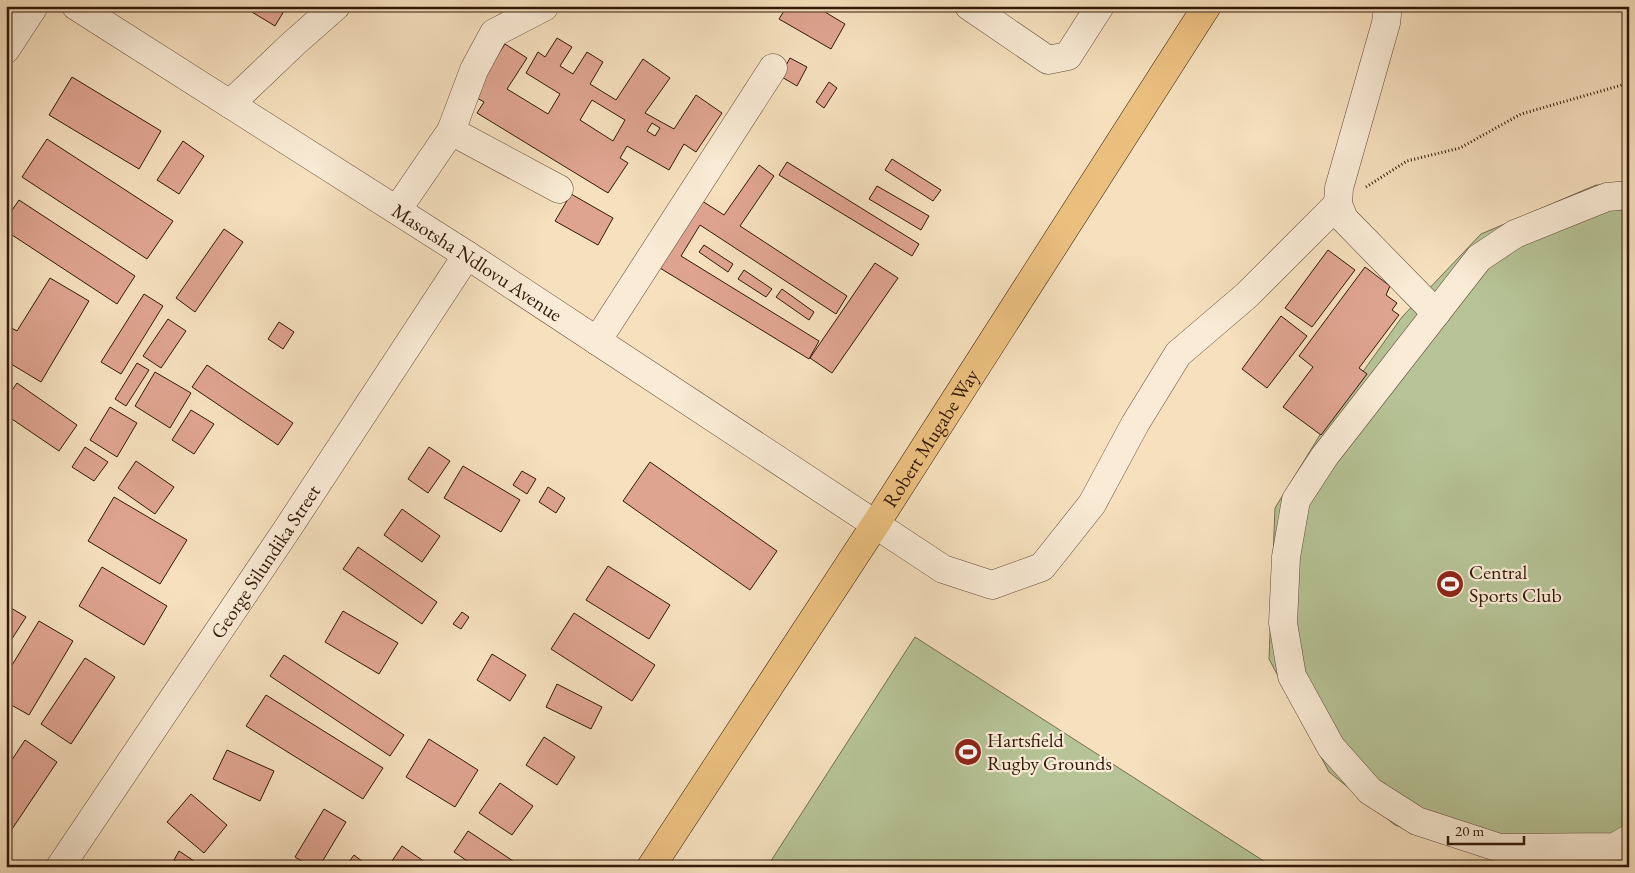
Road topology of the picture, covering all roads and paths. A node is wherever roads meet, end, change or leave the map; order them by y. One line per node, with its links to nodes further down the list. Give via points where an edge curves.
1 (34, 6): 9 (street)
2 (76, 6): 12 (street, Masotsha Ndlovu Avenue)
3 (336, 6): 12 (street)
4 (544, 6): 13 (street, via 494,34 474,70)
5 (969, 6): 6 (street, via 1048,60 1068,56)
6 (1100, 6)
7 (1207, 6): 21 (main road, Robert Mugabe Way)
8 (1388, 6): 16 (street, via 1339,188)
9 (6, 49)
10 (774, 68): 20 (street)
11 (1629, 83): 16 (path, via 1521,114 1460,148 1407,161)
12 (230, 104): 17 (street, Masotsha Ndlovu Avenue)
13 (451, 130): 14 (street); 17 (street)
14 (559, 189)
15 (1629, 195): 19 (street, via 1607,197 1514,234 1479,258)
16 (1338, 204): 19 (street, via 1344,219); 21 (street, Masotsha Ndlovu Avenue, via 1247,295 1178,354 1092,504 1042,566 992,584 943,569)
17 (398, 210): 18 (street, Masotsha Ndlovu Avenue)
18 (467, 255): 20 (street, Masotsha Ndlovu Avenue); 23 (street, George Silundika Street)
19 (1436, 313): 22 (street, via 1324,457 1296,500 1286,557 1283,623 1292,676 1331,747 1370,791 1417,821 1500,848 1615,847)
20 (597, 341): 21 (street, Masotsha Ndlovu Avenue)
21 (875, 525): 24 (main road, Robert Mugabe Way)
22 (1629, 839)
23 (60, 867)
24 (652, 867)

